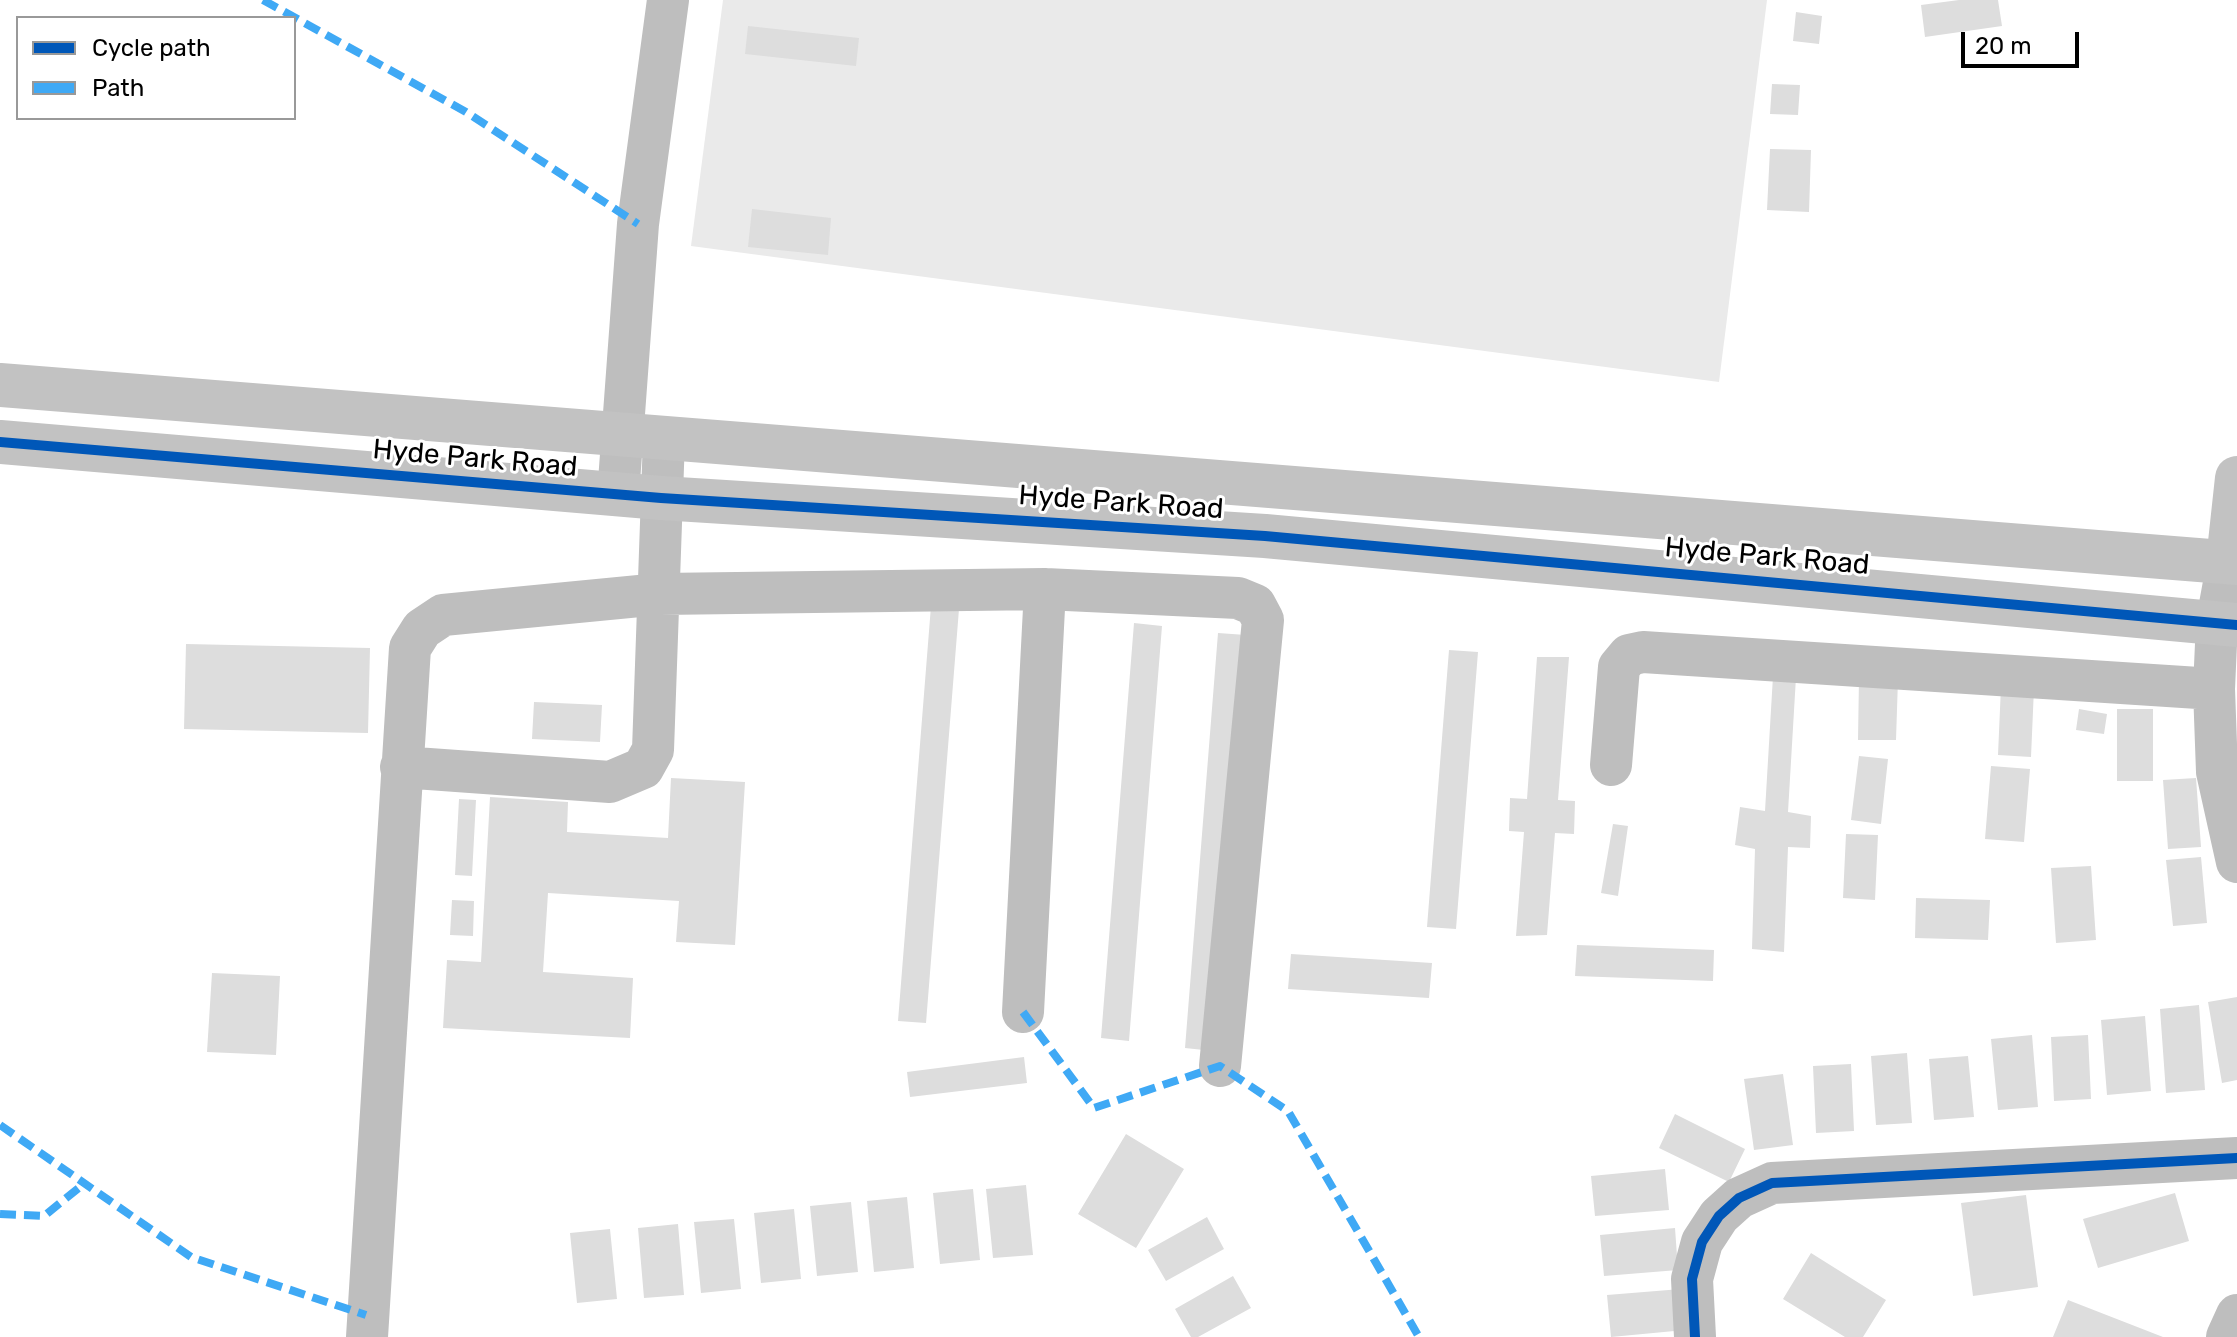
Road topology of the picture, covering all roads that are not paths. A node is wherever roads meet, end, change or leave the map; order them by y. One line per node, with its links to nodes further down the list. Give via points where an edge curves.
1 (668, 0): 3 (street, via 638,224)
2 (0, 385): 3 (street, Hyde Park Road)
3 (644, 436): 6 (street); 7 (street); 8 (street, Hyde Park Road)
4 (0, 442): 6 (street, Hyde Park Road)
5 (2237, 478): 8 (street)
6 (618, 495): 7 (street, Hyde Park Road)
7 (661, 498): 10 (street); 11 (street, Hyde Park Road, via 1265,536)
8 (2232, 562): 11 (street)
9 (1045, 589): 10 (street); 16 (street); 17 (street, via 1238,598 1255,605 1263,620)
10 (660, 594): 14 (street, via 443,615 422,629 410,648); 14 (street, via 653,750 643,768 610,782)
11 (2227, 623): 12 (street)
12 (2214, 689): 13 (street, via 1643,652 1629,655 1619,667); 15 (street, via 2217,772)
13 (1611, 765)
14 (401, 767): 20 (street)
15 (2237, 862)
16 (1023, 1012)
17 (1220, 1066)
18 (2237, 1158): 21 (street, via 1772,1183 1739,1198 1702,1242 1692,1279)
19 (2237, 1315): 22 (street)
20 (367, 1337)
21 (1695, 1337)
22 (2227, 1337)

